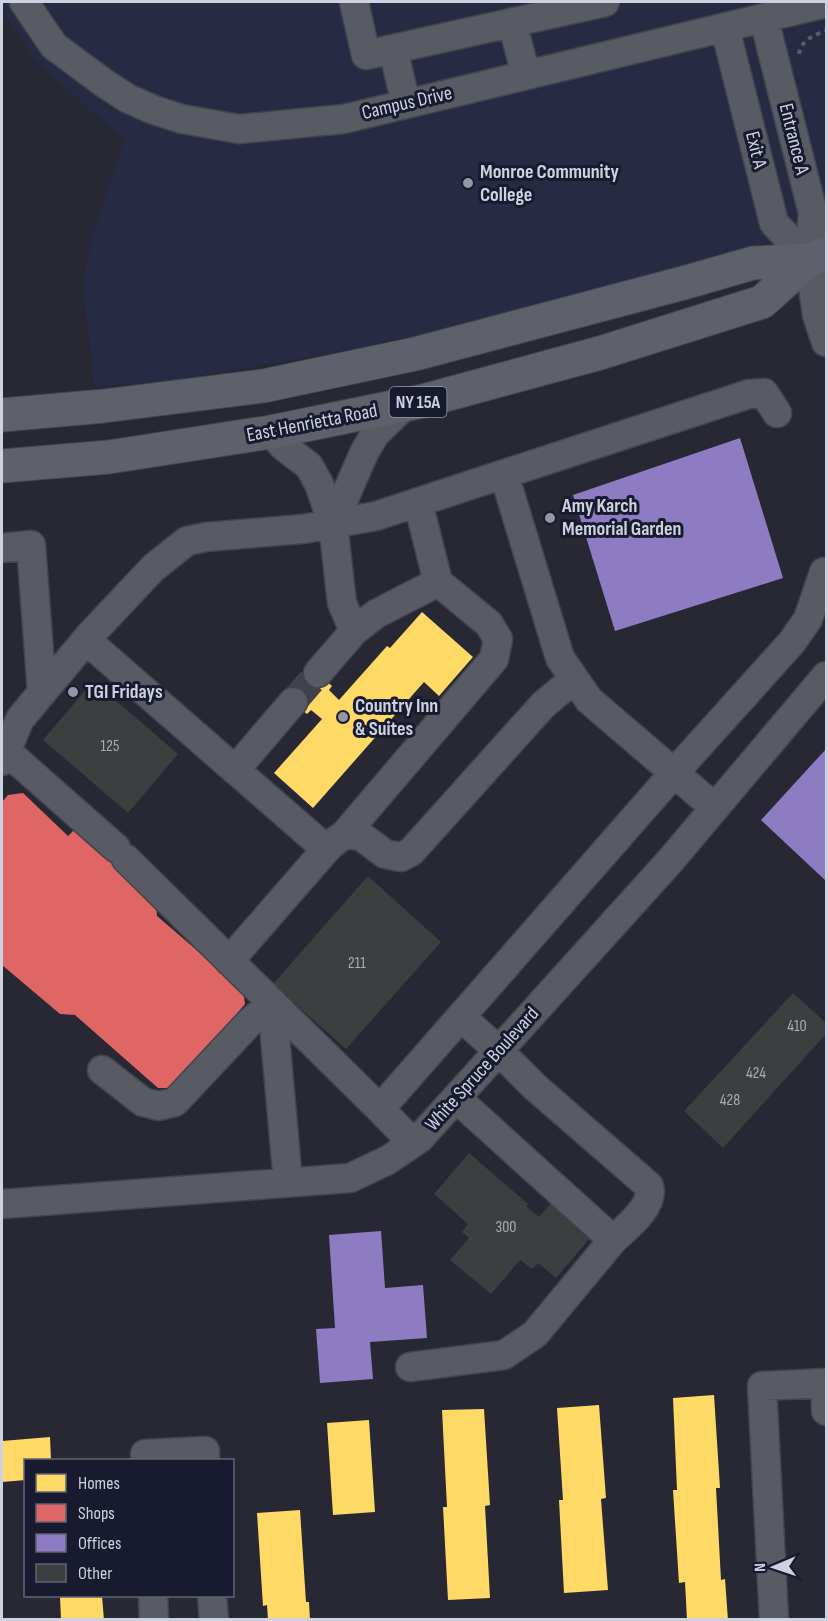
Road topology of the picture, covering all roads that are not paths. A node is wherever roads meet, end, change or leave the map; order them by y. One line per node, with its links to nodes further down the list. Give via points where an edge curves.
1 (24, 2): 11 (street, Campus Drive, via 54,46 84,69 127,98 182,119 239,129 344,119)
2 (354, 2): 9 (street, via 366,55)
3 (605, 2): 5 (street)
4 (826, 3): 6 (street, Campus Drive)
5 (539, 9): 7 (street)
6 (764, 19): 8 (street, Campus Drive); 12 (street, Entrance A, via 813,213)
7 (512, 22): 9 (street); 10 (street)
8 (725, 28): 10 (street, Campus Drive); 12 (street, Exit A, via 774,223)
9 (393, 49): 11 (street)
10 (526, 75): 11 (street, Campus Drive)
11 (406, 104)
12 (818, 257): 13 (street, via 817,315); 14 (main road, East Henrietta Road / NY 15A, via 762,302 600,352); 16 (main road, NY 15A, via 753,264 415,354 263,386)
13 (826, 342)
14 (406, 404): 17 (main road, East Henrietta Road / NY 15A); 21 (street, via 375,434)
15 (777, 413): 19 (street, via 764,393 749,394)
16 (2, 415)
17 (271, 432): 18 (main road, East Henrietta Road / NY 15A, via 109,457); 21 (street, via 309,466 320,484)
18 (2, 466)
19 (504, 474): 20 (street); 29 (street, via 560,658)
20 (418, 502): 21 (street, via 376,516); 24 (street)
21 (333, 524): 25 (street, via 342,603); 26 (street, via 187,542 153,568)
22 (2, 548): 30 (street, via 32,545)
23 (824, 572): 34 (street, via 808,619 792,642)
24 (438, 582): 25 (street, via 376,614); 36 (street, via 489,624 498,639 494,659)
25 (354, 631): 27 (street)
26 (86, 640): 30 (street); 33 (street)
27 (318, 673)
28 (826, 676): 35 (street, White Spruce Boulevard)
29 (574, 679): 34 (street, via 589,700); 36 (street, via 543,705 411,852 401,858 385,854 361,836)
30 (42, 693): 32 (street, via 20,720)
31 (293, 702): 33 (street)
32 (3, 753): 37 (street, via 121,854)
33 (235, 770): 36 (street)
34 (674, 773): 35 (street); 39 (street)
35 (715, 808): 40 (street, White Spruce Boulevard)
36 (335, 842): 37 (street)
37 (229, 961): 38 (street)
38 (272, 1004): 41 (street, via 175,1102 159,1106 143,1102); 43 (street); 45 (street)
39 (460, 1017): 40 (street); 43 (street)
40 (499, 1051): 42 (street, White Spruce Boulevard); 47 (street, via 649,1186 648,1203)
41 (102, 1070)
42 (456, 1098): 44 (street, White Spruce Boulevard); 47 (street)
43 (380, 1109): 44 (street)
44 (413, 1143): 45 (street, White Spruce Boulevard, via 350,1178)
45 (288, 1182): 46 (street, White Spruce Boulevard)
46 (2, 1204)
47 (613, 1240): 48 (street, via 535,1334 504,1355)
48 (410, 1367)
49 (826, 1411): 56 (street, via 825,1383 762,1386)
50 (146, 1459): 51 (street, via 146,1454 205,1451)
51 (205, 1459)
52 (153, 1597): 54 (street)
53 (213, 1597): 55 (street)
54 (154, 1620)
55 (214, 1620)
56 (774, 1620)

